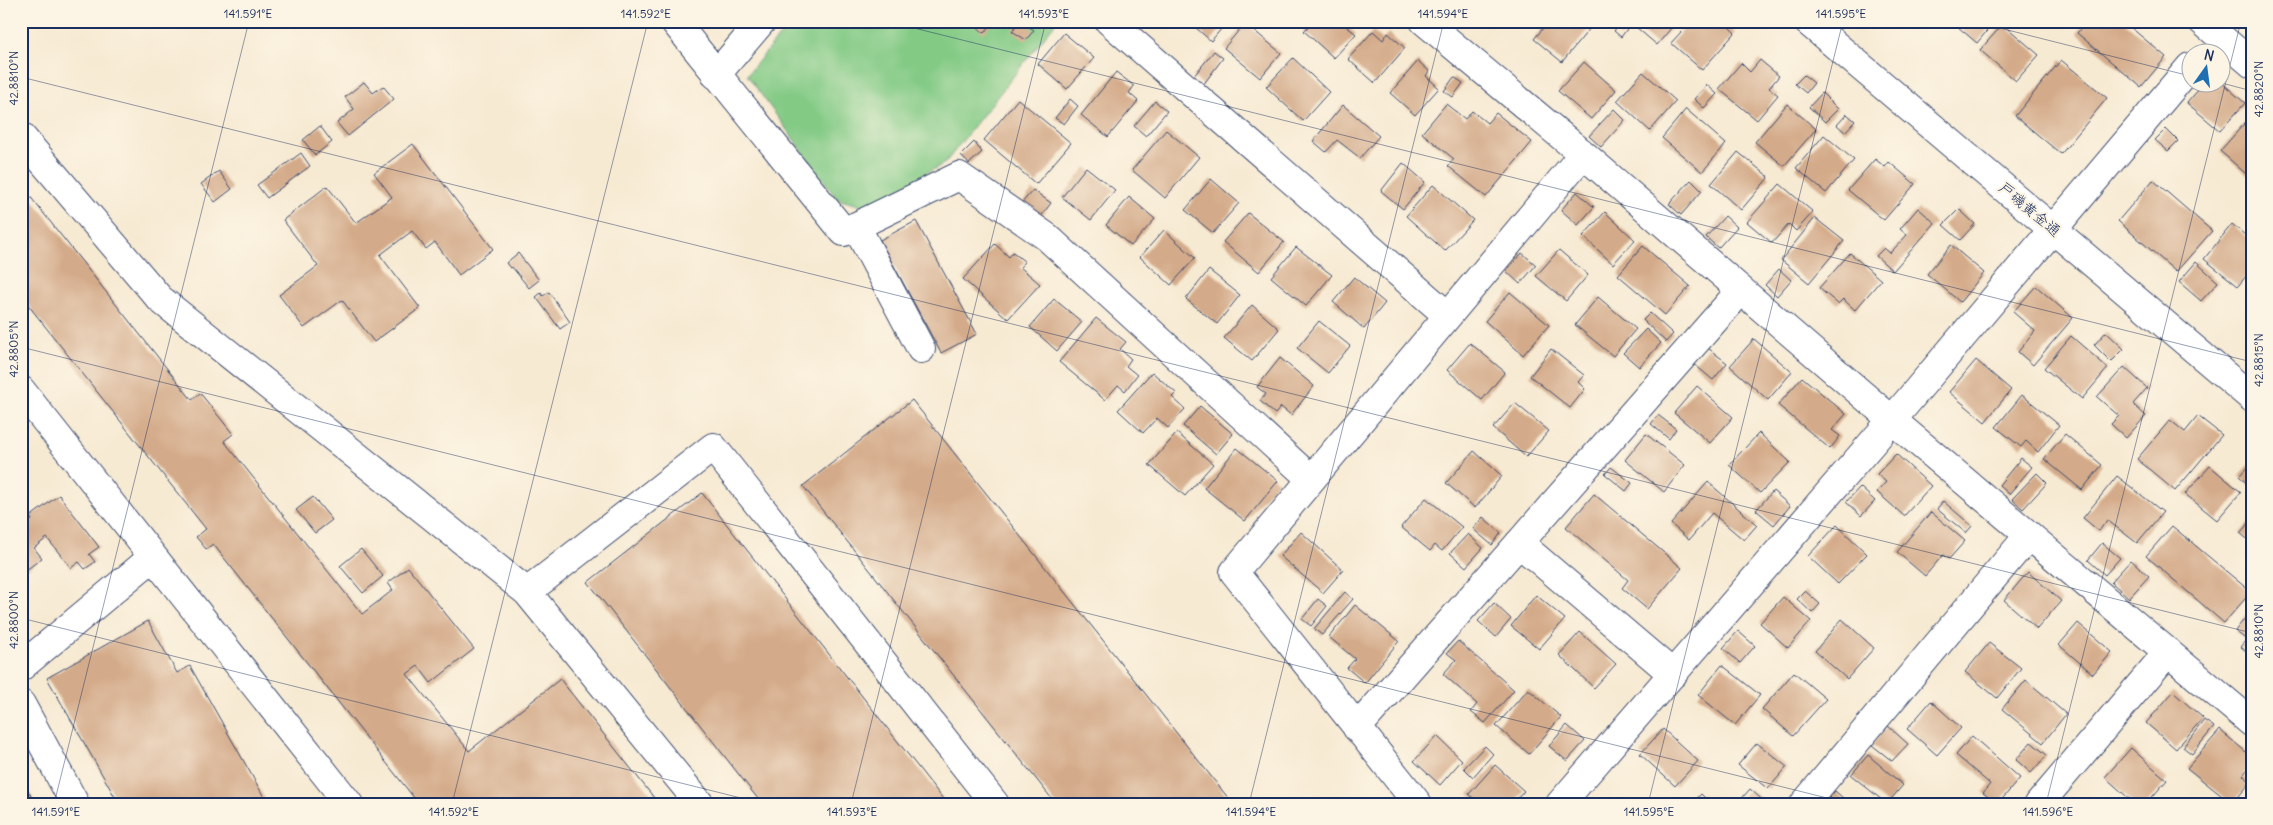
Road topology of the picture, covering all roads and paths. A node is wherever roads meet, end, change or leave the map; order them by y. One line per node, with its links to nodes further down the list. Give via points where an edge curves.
1 (674, 21): 8 (street)
2 (762, 21): 8 (street)
3 (1109, 21): 15 (street)
4 (1424, 21): 11 (street)
5 (1807, 21): 13 (street, 戸磯黄金通)
6 (2213, 32): 7 (street)
7 (2252, 64)
8 (716, 75): 12 (street, via 844,232)
9 (2180, 79): 13 (street)
10 (21, 136): 24 (street, via 160,298)
11 (1582, 154): 14 (street); 15 (street)
12 (856, 226): 16 (street); 20 (street, via 959,176 1048,237)
13 (2054, 230): 18 (street, 戸磯黄金通); 19 (street)
14 (1741, 290): 19 (street); 22 (street)
15 (1447, 315): 20 (street)
16 (921, 349)
17 (21, 390): 23 (street)
18 (2252, 398)
19 (1892, 420): 21 (street); 27 (street)
20 (1311, 480): 30 (street, via 1234,572)
21 (2029, 535): 25 (street); 37 (street)
22 (1519, 543): 27 (street); 30 (street)
23 (153, 557): 26 (street); 32 (street)
24 (527, 592): 33 (street); 34 (street, via 713,447)
25 (2168, 652): 29 (street); 38 (street)
26 (21, 667)
27 (1673, 674): 36 (street)
28 (21, 704): 31 (street)
29 (2252, 723)
30 (1357, 728): 35 (street)
31 (75, 804)
32 (349, 804)
33 (700, 804)
34 (995, 804)
35 (1418, 804)
36 (1560, 804)
37 (1804, 804)
38 (2039, 804)

